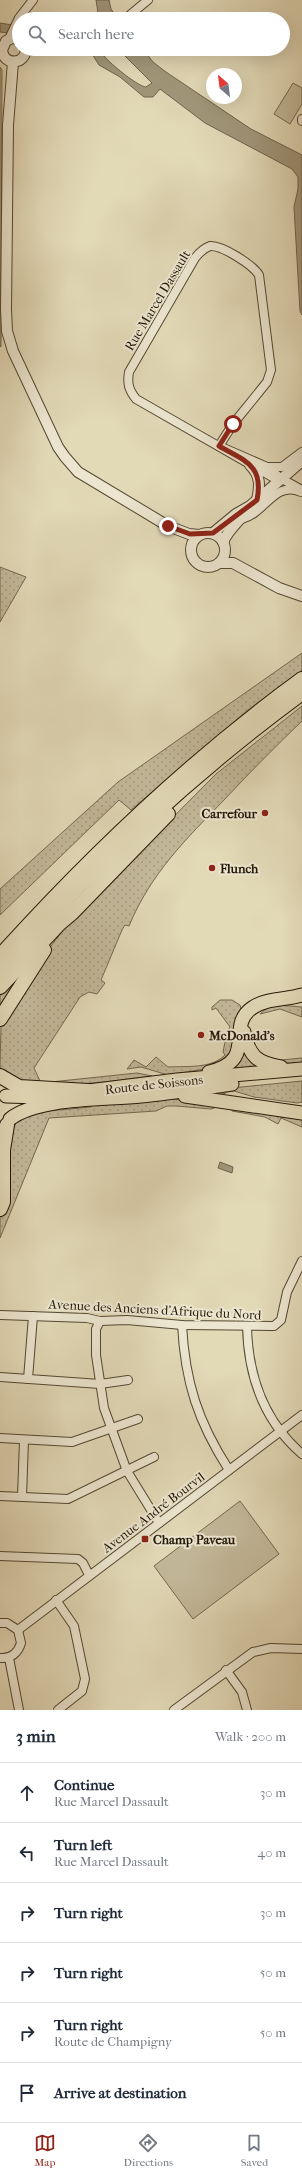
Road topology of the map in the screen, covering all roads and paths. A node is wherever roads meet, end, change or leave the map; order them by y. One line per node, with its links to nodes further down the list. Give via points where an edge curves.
1 (33, 0): 3 (street)
2 (148, 0): 4 (street)
3 (24, 12)
4 (133, 12)
5 (8, 40): 7 (street, via 2,50 4,56)
6 (23, 56): 7 (street)
7 (13, 62): 18 (street, via 8,125 6,309 7,331 13,351 58,447 75,468)
8 (219, 446): 8 (street, Rue Marcel Dassault, via 267,382 271,370 259,275 254,268 220,248 210,246 200,251 195,258 128,372 127,382 136,400); 11 (street, Rue Marcel Dassault); 12 (street, Rue Marcel Dassault)
9 (302, 452): 12 (street, via 282,467)
10 (302, 461): 13 (street)
11 (250, 465): 13 (street, Rue Marcel Dassault, via 274,478); 16 (street, via 256,471 260,482)
12 (267, 466): 13 (street, Rue Marcel Dassault)
13 (282, 479): 14 (street); 16 (street)
14 (302, 490)
15 (302, 493): 17 (street, via 281,490 250,517)
16 (254, 503): 17 (street); 19 (street)
17 (242, 518): 21 (street, via 231,528)
18 (168, 526): 20 (street); 22 (street)
19 (213, 533): 20 (street); 21 (street)
20 (199, 535): 22 (street)
21 (224, 542): 23 (street)
22 (191, 547): 23 (street, via 193,559 200,565 208,567)
23 (222, 558): 24 (street, via 279,588)
24 (302, 596)
25 (302, 679): 28 (highway, via 156,798)
26 (302, 693): 27 (highway)
27 (245, 737): 29 (highway); 32 (highway, via 119,848)
28 (44, 908): 30 (highway, via 28,916); 31 (highway)
29 (72, 913): 33 (highway); 38 (highway, via 45,948)
30 (0, 941)
31 (0, 956)
32 (0, 973)
33 (0, 987)
34 (302, 995): 35 (main road)
35 (283, 999): 36 (main road); 37 (main road, via 262,1003)
36 (302, 1002)
37 (247, 1013): 39 (main road, via 244,1032 247,1046 254,1057 267,1064); 41 (main road, via 241,1024 239,1049 228,1066)
38 (0, 1019)
39 (300, 1071): 41 (main road, Route de Soissons); 44 (main road, Route de Soissons)
40 (0, 1076): 42 (highway, via 19,1087)
41 (177, 1080): 42 (main road, Route de Soissons)
42 (88, 1091): 43 (main road, Route de Soissons, via 27,1098)
43 (3, 1094): 46 (main road, via 12,1107)
44 (141, 1096): 45 (main road, via 196,1096); 46 (main road, Route de Soissons, via 36,1106 18,1113)
45 (302, 1113)
46 (6, 1124): 47 (highway, via 3,1202)
47 (0, 1209)
48 (302, 1261): 53 (street, Avenue des Anciens d'Afrique du Nord, via 287,1292 282,1317 277,1325)
49 (0, 1315): 50 (street, Avenue des Anciens d'Afrique du Nord)
50 (33, 1316): 51 (street, Avenue des Anciens d'Afrique du Nord, via 88,1318); 55 (street, Avenue des Anciens d'Afrique du Nord)
51 (100, 1321): 52 (street, Avenue des Anciens d'Afrique du Nord, via 127,1320); 57 (street, via 96,1325 95,1337)
52 (182, 1325): 53 (street, Avenue des Anciens d'Afrique du Nord); 66 (street, via 185,1362 192,1396 209,1438)
53 (247, 1326): 61 (street, via 255,1382 266,1409)
54 (0, 1377): 55 (street)
55 (28, 1379): 57 (street)
56 (128, 1380): 57 (street)
57 (100, 1384): 60 (street)
58 (302, 1414): 61 (street, Avenue André Bourvil)
59 (138, 1419): 60 (street)
60 (110, 1429): 63 (street, via 72,1442); 67 (street)
61 (280, 1431): 64 (street); 66 (street, Avenue André Bourvil)
62 (0, 1438): 63 (street)
63 (24, 1440): 69 (street)
64 (302, 1454)
65 (154, 1457): 67 (street)
66 (229, 1470): 70 (street, Avenue André Bourvil)
67 (127, 1471): 69 (street, via 68,1499); 70 (street)
68 (0, 1496): 69 (street)
69 (22, 1497)
70 (159, 1523): 72 (street, Avenue André Bourvil)
71 (0, 1556): 72 (street, via 78,1559)
72 (89, 1575): 73 (street, Avenue André Bourvil)
73 (56, 1600): 75 (street, Avenue André Bourvil); 82 (street, via 74,1626 86,1679 82,1691)
74 (0, 1623): 75 (street, via 7,1623)
75 (18, 1630): 78 (street, via 21,1643 19,1649)
76 (302, 1649): 77 (street); 79 (street, via 258,1650)
77 (302, 1652)
78 (4, 1658): 81 (street)
79 (226, 1670): 80 (street); 83 (street, via 242,1692)
80 (177, 1709)
81 (19, 1710)
82 (58, 1710)
83 (247, 1710)

